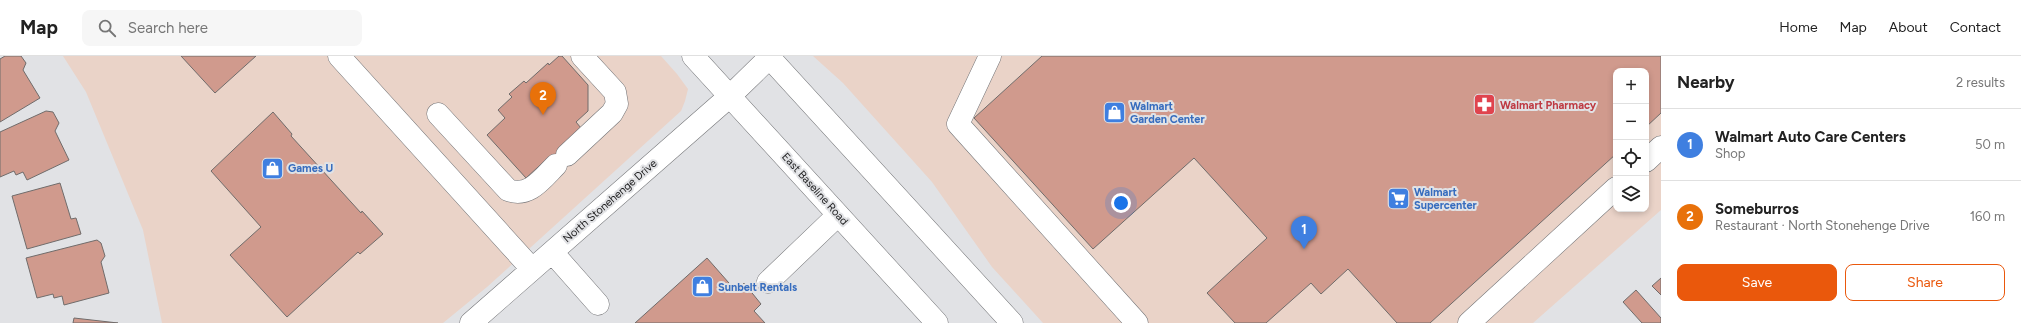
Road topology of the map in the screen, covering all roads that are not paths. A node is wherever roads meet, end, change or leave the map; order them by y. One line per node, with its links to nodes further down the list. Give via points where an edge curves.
1 (339, 56): 13 (main road)
2 (582, 56): 7 (main road, via 615,92 617,104 612,113 529,190 515,193 508,190)
3 (693, 56): 6 (main road, East Baseline Road)
4 (770, 56): 6 (main road, North Stonehenge Drive); 18 (main road)
5 (990, 56): 19 (main road, via 958,124)
6 (730, 96): 11 (main road, East Baseline Road); 12 (main road, North Stonehenge Drive)
7 (438, 114)
8 (1661, 147): 9 (main road)
9 (1649, 158)
10 (1613, 191): 20 (main road)
11 (838, 215): 14 (main road); 17 (main road, East Baseline Road)
12 (552, 252): 13 (main road, North Stonehenge Drive); 15 (main road)
13 (532, 270): 16 (main road, North Stonehenge Drive)
14 (768, 282)
15 (598, 304)
16 (471, 323)
17 (937, 323)
18 (1012, 323)
19 (1137, 323)
20 (1469, 323)

